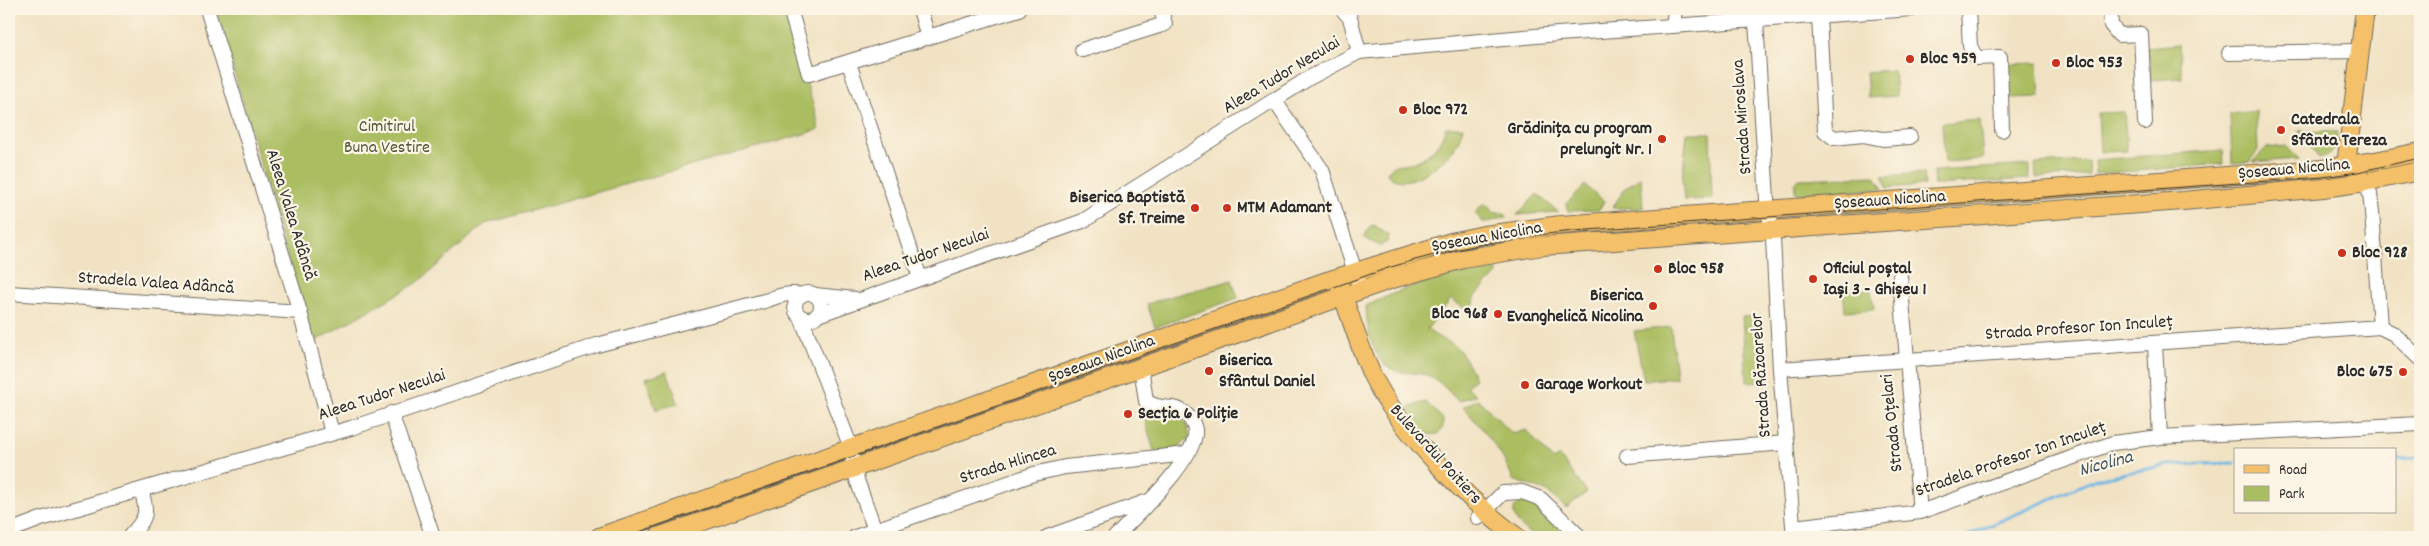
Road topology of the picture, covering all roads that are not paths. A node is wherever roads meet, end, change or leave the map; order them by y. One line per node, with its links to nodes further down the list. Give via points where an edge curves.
1 (207, 9): 41 (street, Aleea Valea Adâncă)
2 (790, 9): 20 (street, via 809,74)
3 (920, 9): 15 (street)
4 (1019, 9): 15 (street)
5 (1160, 9): 16 (street, via 1165,24)
6 (1342, 9): 18 (street, via 1350,18)
7 (1675, 9): 14 (street)
8 (1912, 9): 12 (street, Aleea Tudor Neculai)
9 (1968, 9): 23 (street, via 1970,46 1976,58 2000,57)
10 (2110, 9): 22 (street, via 2111,25 2119,35 2141,34)
11 (2365, 9): 17 (main road)
12 (1819, 16): 13 (street, Aleea Tudor Neculai); 24 (street, via 1825,131 1834,138 1863,135 1883,139)
13 (1756, 20): 14 (street, Aleea Tudor Neculai); 29 (street, Strada Miroslava)
14 (1673, 26): 18 (street, Aleea Tudor Neculai)
15 (928, 38): 20 (street)
16 (1082, 50)
17 (2359, 51): 19 (street); 26 (main road, via 2347,148 2347,157)
18 (1359, 52): 21 (street, Aleea Tudor Neculai)
19 (2229, 53)
20 (849, 63): 33 (street)
21 (1274, 100): 31 (street, via 1322,170); 33 (street, Aleea Tudor Neculai, via 1082,221)
22 (2145, 122)
23 (2002, 130)
24 (1910, 138)
25 (2420, 152): 26 (main road, Șoseaua Nicolina)
26 (2353, 165): 28 (main road); 29 (main road, Șoseaua Nicolina)
27 (2420, 171): 28 (main road, Șoseaua Nicolina)
28 (2366, 182): 30 (main road, Șoseaua Nicolina, via 2183,201); 43 (street, via 2372,212)
29 (1769, 210): 30 (street, Strada Răzoarelor); 31 (main road, Șoseaua Nicolina, via 1561,225 1492,234 1428,248)
30 (1772, 229): 35 (main road, Șoseaua Nicolina, via 1514,249 1435,266); 48 (street, Strada Răzoarelor)
31 (1355, 272): 34 (main road, Șoseaua Nicolina); 35 (street)
32 (1900, 277): 46 (street, Strada Oțelari)
33 (920, 278): 40 (street, Aleea Tudor Neculai)
34 (1332, 279): 38 (main road, Bulevardul Poitiers); 54 (main road, Șoseaua Nicolina)
35 (1362, 290): 38 (main road, Șoseaua Nicolina)
36 (9, 293): 41 (street, Stradela Valea Adâncă)
37 (808, 295): 39 (street, Aleea Tudor Neculai, via 790,293); 40 (street, Aleea Tudor Neculai); 42 (street, via 796,300); 42 (street, via 821,304)
38 (1339, 298): 47 (main road, Șoseaua Nicolina); 61 (main road, Bulevardul Poitiers, via 1364,381 1378,407 1426,464)
39 (768, 300): 42 (street); 49 (street, Aleea Tudor Neculai, via 597,345)
40 (858, 300): 42 (street, Aleea Tudor Neculai, via 838,309)
41 (300, 312): 51 (street, Aleea Valea Adâncă)
42 (807, 315): 54 (street, via 809,340)
43 (2380, 327): 44 (street, Strada Profesor Ion Inculeț); 45 (street, via 2394,334)
44 (2155, 344): 46 (street, Strada Profesor Ion Inculeț); 52 (street)
45 (2420, 359)
46 (1905, 360): 48 (street, Strada Profesor Ion Inculeț); 60 (street, Strada Oțelari)
47 (1141, 367): 55 (street, via 1146,401 1157,406 1175,407 1192,422 1196,431); 57 (main road, Șoseaua Nicolina)
48 (1780, 369): 53 (street, Strada Răzoarelor)
49 (391, 413): 51 (street, Aleea Tudor Neculai); 66 (street)
50 (2420, 424): 52 (street, Stradela Profesor Ion Inculeț)
51 (332, 433): 58 (street, Aleea Tudor Neculai)
52 (2160, 437): 60 (street, Stradela Profesor Ion Inculeț, via 2113,443)
53 (1786, 443): 56 (street); 63 (street, Strada Răzoarelor)
54 (850, 449): 57 (street); 67 (main road, Șoseaua Nicolina)
55 (1187, 454): 59 (street); 64 (street, Strada Hlincea, via 1065,467 1034,474)
56 (1627, 456)
57 (854, 468): 64 (street); 68 (main road, Șoseaua Nicolina)
58 (141, 490): 62 (street, Aleea Tudor Neculai); 65 (street, via 146,513 142,523)
59 (1152, 500): 70 (street); 71 (street)
60 (1920, 512): 63 (street, Stradela Profesor Ion Inculeț)
61 (1481, 515): 72 (main road, Bulevardul Poitiers); 73 (main road, Bulevardul Poitiers); 74 (street, via 1503,493 1532,494)
62 (9, 531)
63 (1794, 532)
64 (873, 534): 69 (street, Strada Hlincea)
65 (129, 537)
66 (433, 537)
67 (599, 537)
68 (658, 537)
69 (855, 537)
70 (1047, 537)
71 (1115, 537)
72 (1500, 537)
73 (1517, 537)
74 (1580, 537)

